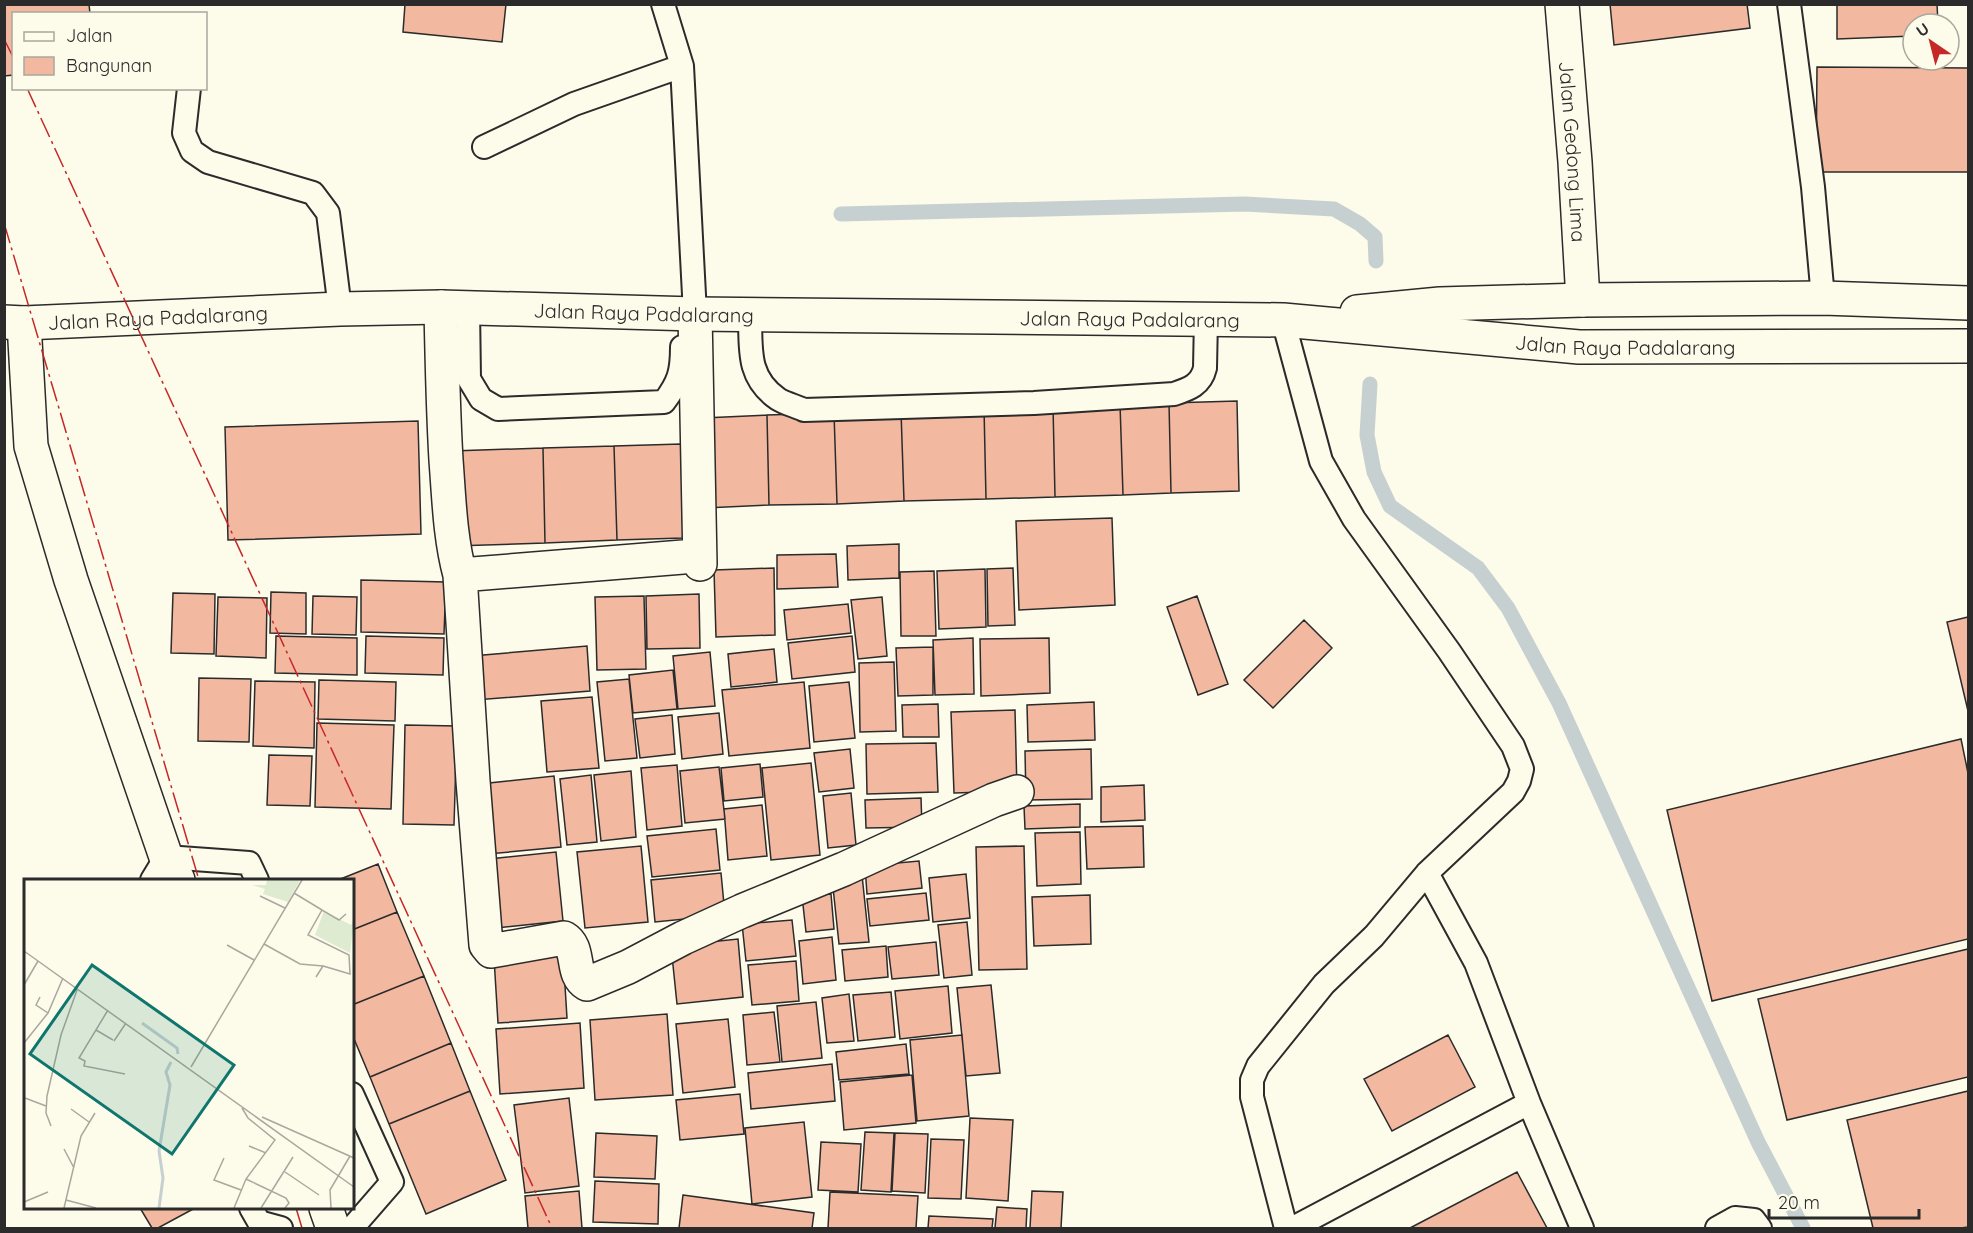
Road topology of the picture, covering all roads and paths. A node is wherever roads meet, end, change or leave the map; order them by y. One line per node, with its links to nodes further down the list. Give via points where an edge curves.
1 (663, 4): 4 (lane)
2 (1562, 4): 8 (main road, Jalan Gedong Lima)
3 (1790, 4): 7 (lane)
4 (682, 66): 6 (lane, via 574,104); 12 (lane)
5 (189, 90): 11 (lane, via 184,133 192,151 208,162 313,193 324,206)
6 (484, 147)
7 (1823, 298): 8 (main road, Jalan Raya Padalarang); 9 (main road, Jalan Raya Padalarang)
8 (1583, 300): 15 (main road, Jalan Raya Padalarang, via 1440,304)
9 (1968, 303)
10 (454, 307): 11 (main road, Jalan Raya Padalarang); 12 (main road, Jalan Raya Padalarang); 12 (lane, via 470,379 482,399 498,409 664,402 676,386 682,368); 18 (main road, via 444,412 448,495)
11 (340, 309): 16 (main road, Jalan Raya Padalarang)
12 (688, 313): 13 (main road, Jalan Raya Padalarang); 18 (main road, via 691,560)
13 (750, 313): 14 (main road, Jalan Raya Padalarang); 14 (lane, via 751,362 761,382 778,399 804,410 1174,394 1191,388 1203,376)
14 (1206, 318): 15 (main road, Jalan Raya Padalarang)
15 (1283, 320): 17 (main road, Jalan Raya Padalarang, via 1579,347); 21 (lane, via 1321,461 1354,519 1513,746 1522,769 1513,792)
16 (14, 323): 20 (main road, via 30,446)
17 (1968, 346)
18 (460, 575): 19 (main road, via 480,874 486,945 491,951 564,938 572,945 579,978 587,984 742,911)
19 (1017, 792)
20 (166, 873): 22 (lane, via 249,863)
21 (1427, 873): 24 (lane, via 1476,963); 30 (lane, via 1374,936 1324,984 1258,1066 1252,1080 1252,1096)
22 (257, 879)
23 (354, 1098): 29 (lane, via 392,1182)
24 (1529, 1103): 31 (lane); 32 (lane)
25 (252, 1209): 27 (lane, via 259,1222)
26 (326, 1209): 28 (main road)
27 (281, 1228)
28 (333, 1228)
29 (352, 1228)
30 (1286, 1228)
31 (1293, 1228)
32 (1582, 1228)
33 (1717, 1228): 34 (lane, via 1735,1218 1745,1218 1754,1220)
34 (1760, 1228)

